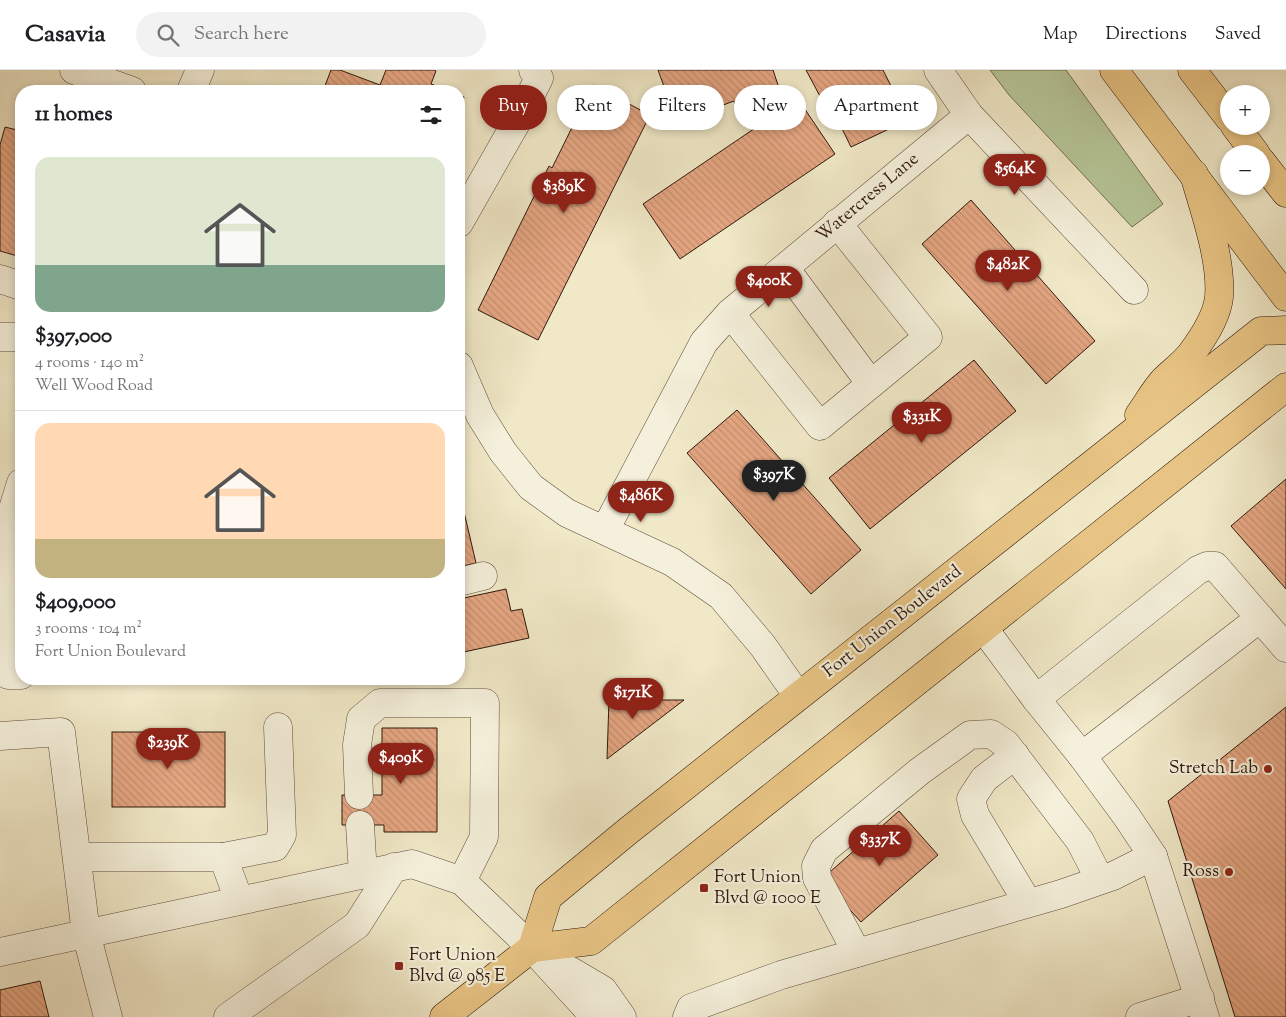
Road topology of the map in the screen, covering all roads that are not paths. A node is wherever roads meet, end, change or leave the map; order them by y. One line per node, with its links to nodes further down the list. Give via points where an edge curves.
1 (74, 70): 7 (street)
2 (200, 70): 8 (street)
3 (533, 70): 14 (street, via 539,78)
4 (938, 70): 10 (street)
5 (1114, 70): 12 (main road)
6 (1192, 70): 9 (main road)
7 (115, 85)
8 (194, 85)
9 (1220, 106)
10 (968, 115): 15 (street, Watercress Lane); 19 (street)
11 (1270, 173): 13 (main road)
12 (1194, 174): 20 (main road); 28 (main road, via 1218,270 1219,298 1214,317 1190,356 1162,382)
13 (1286, 193)
14 (465, 212)
15 (837, 223): 16 (street, Watercress Lane); 26 (street, via 928,337)
16 (785, 268): 21 (street, Watercress Lane); 26 (street)
17 (0, 279): 18 (street)
18 (15, 284)
19 (1134, 290)
20 (1286, 297)
21 (730, 313): 26 (street, via 820,426); 31 (street, Watercress Lane, via 704,342)
22 (1286, 330): 28 (main road, Fort Union Boulevard, via 1261,331)
23 (0, 337): 24 (street)
24 (15, 337)
25 (465, 380): 31 (street, via 480,415 503,452 531,487 567,513)
26 (871, 384)
27 (1286, 387): 33 (main road)
28 (1120, 440): 36 (main road, Fort Union Boulevard)
29 (15, 498): 30 (street)
30 (4, 526): 35 (street, via 8,675)
31 (605, 530): 36 (street, via 672,562 721,596 763,646)
32 (1260, 618): 34 (street); 37 (street, via 1215,566 1207,566); 41 (street)
33 (984, 629): 37 (street); 54 (main road, via 591,941)
34 (1286, 648)
35 (15, 675)
36 (798, 696): 54 (main road, Fort Union Boulevard, via 548,897)
37 (1036, 699): 41 (street)
38 (278, 727): 46 (street, via 282,835 275,847)
39 (0, 736): 45 (street, via 61,732)
40 (1015, 755): 50 (street, via 1080,841); 52 (street, via 984,780 971,799 975,815); 56 (street, via 991,734 970,735 920,771 824,850 816,866 817,878)
41 (1082, 756): 44 (street)
42 (359, 795): 49 (street, via 357,745 361,720 380,703 485,703 484,836)
43 (360, 825): 48 (street)
44 (1153, 856): 50 (street); 57 (street)
45 (77, 857): 46 (street); 53 (street)
46 (223, 857): 51 (street)
47 (394, 867): 48 (street); 49 (street, via 412,864); 59 (street, via 357,925)
48 (363, 874): 51 (street)
49 (462, 880): 54 (street)
50 (1100, 880): 52 (street)
51 (240, 900): 53 (street)
52 (1028, 903): 56 (street)
53 (86, 933): 55 (street); 58 (street)
54 (532, 948): 60 (main road); 61 (street); 62 (street, via 603,990)
55 (0, 952)
56 (858, 953): 63 (street, via 781,975 691,1008)
57 (1203, 1008): 64 (street)
58 (108, 1017)
59 (228, 1017)
60 (444, 1017)
61 (595, 1017)
62 (622, 1017)
63 (688, 1017)
64 (1140, 1017)

